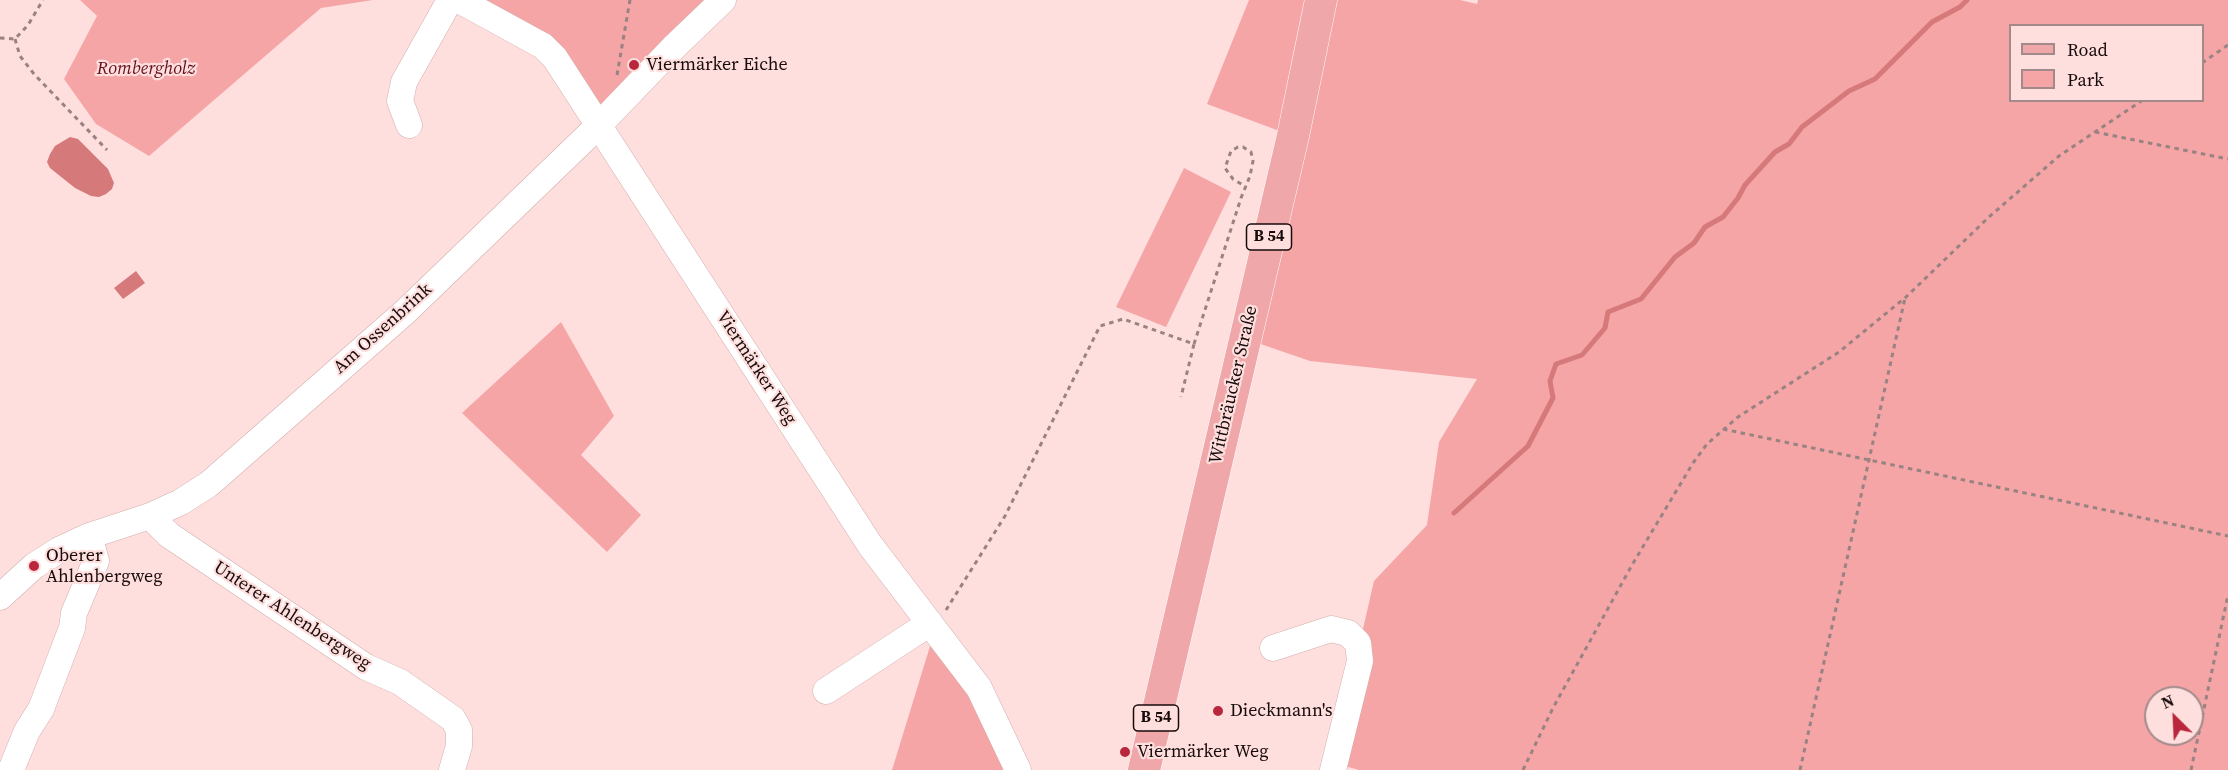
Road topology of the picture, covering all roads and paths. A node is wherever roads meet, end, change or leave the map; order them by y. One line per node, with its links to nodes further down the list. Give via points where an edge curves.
1 (43, 0): 8 (path)
2 (450, 0): 13 (street, via 404,82 400,101)
3 (459, 0): 14 (street, Viermärker Weg, via 549,51)
4 (630, 0): 10 (path)
5 (723, 0): 14 (street, Am Ossenbrink)
6 (1321, 0): 35 (main road, Wittbräucker Straße / B 54)
7 (0, 38): 8 (path)
8 (15, 39): 16 (path, via 20,56 34,74)
9 (2228, 45): 11 (path)
10 (621, 52)
11 (2204, 62)
12 (2139, 102): 15 (path)
13 (409, 125)
14 (599, 125): 24 (street, Am Ossenbrink, via 405,312 209,484); 29 (street, Viermärker Weg, via 870,545)
15 (2095, 132): 17 (path); 19 (path, via 2059,156 1989,217)
16 (108, 150)
17 (2228, 159)
18 (1246, 187): 18 (path, via 1253,161 1251,152 1238,147 1231,151 1225,168); 20 (path)
19 (1906, 297): 22 (path, via 1839,352); 23 (path)
20 (1194, 344): 21 (path); 29 (path, via 1123,319 1100,326 1005,516)
21 (1181, 397)
22 (1723, 429): 23 (path); 37 (path, via 1693,463 1632,565)
23 (1871, 461): 26 (path); 38 (path)
24 (150, 516): 25 (street, Am Ossenbrink); 33 (street, Unterer Ahlenbergweg, via 178,542 366,667 400,682 453,719 459,730 459,746)
25 (89, 536): 28 (street, Am Ossenbrink, via 34,566); 32 (street, via 96,561 41,709)
26 (2228, 536)
27 (2228, 595): 39 (path)
28 (0, 597)
29 (932, 626): 31 (street); 34 (street, Viermärker Weg, via 979,688)
30 (1273, 648): 36 (street, via 1331,629 1348,633 1358,643 1360,661)
31 (826, 691)
32 (11, 770)
33 (452, 770)
34 (1018, 770)
35 (1144, 770)
36 (1333, 770)
37 (1523, 770)
38 (1800, 770)
39 (2191, 770)

